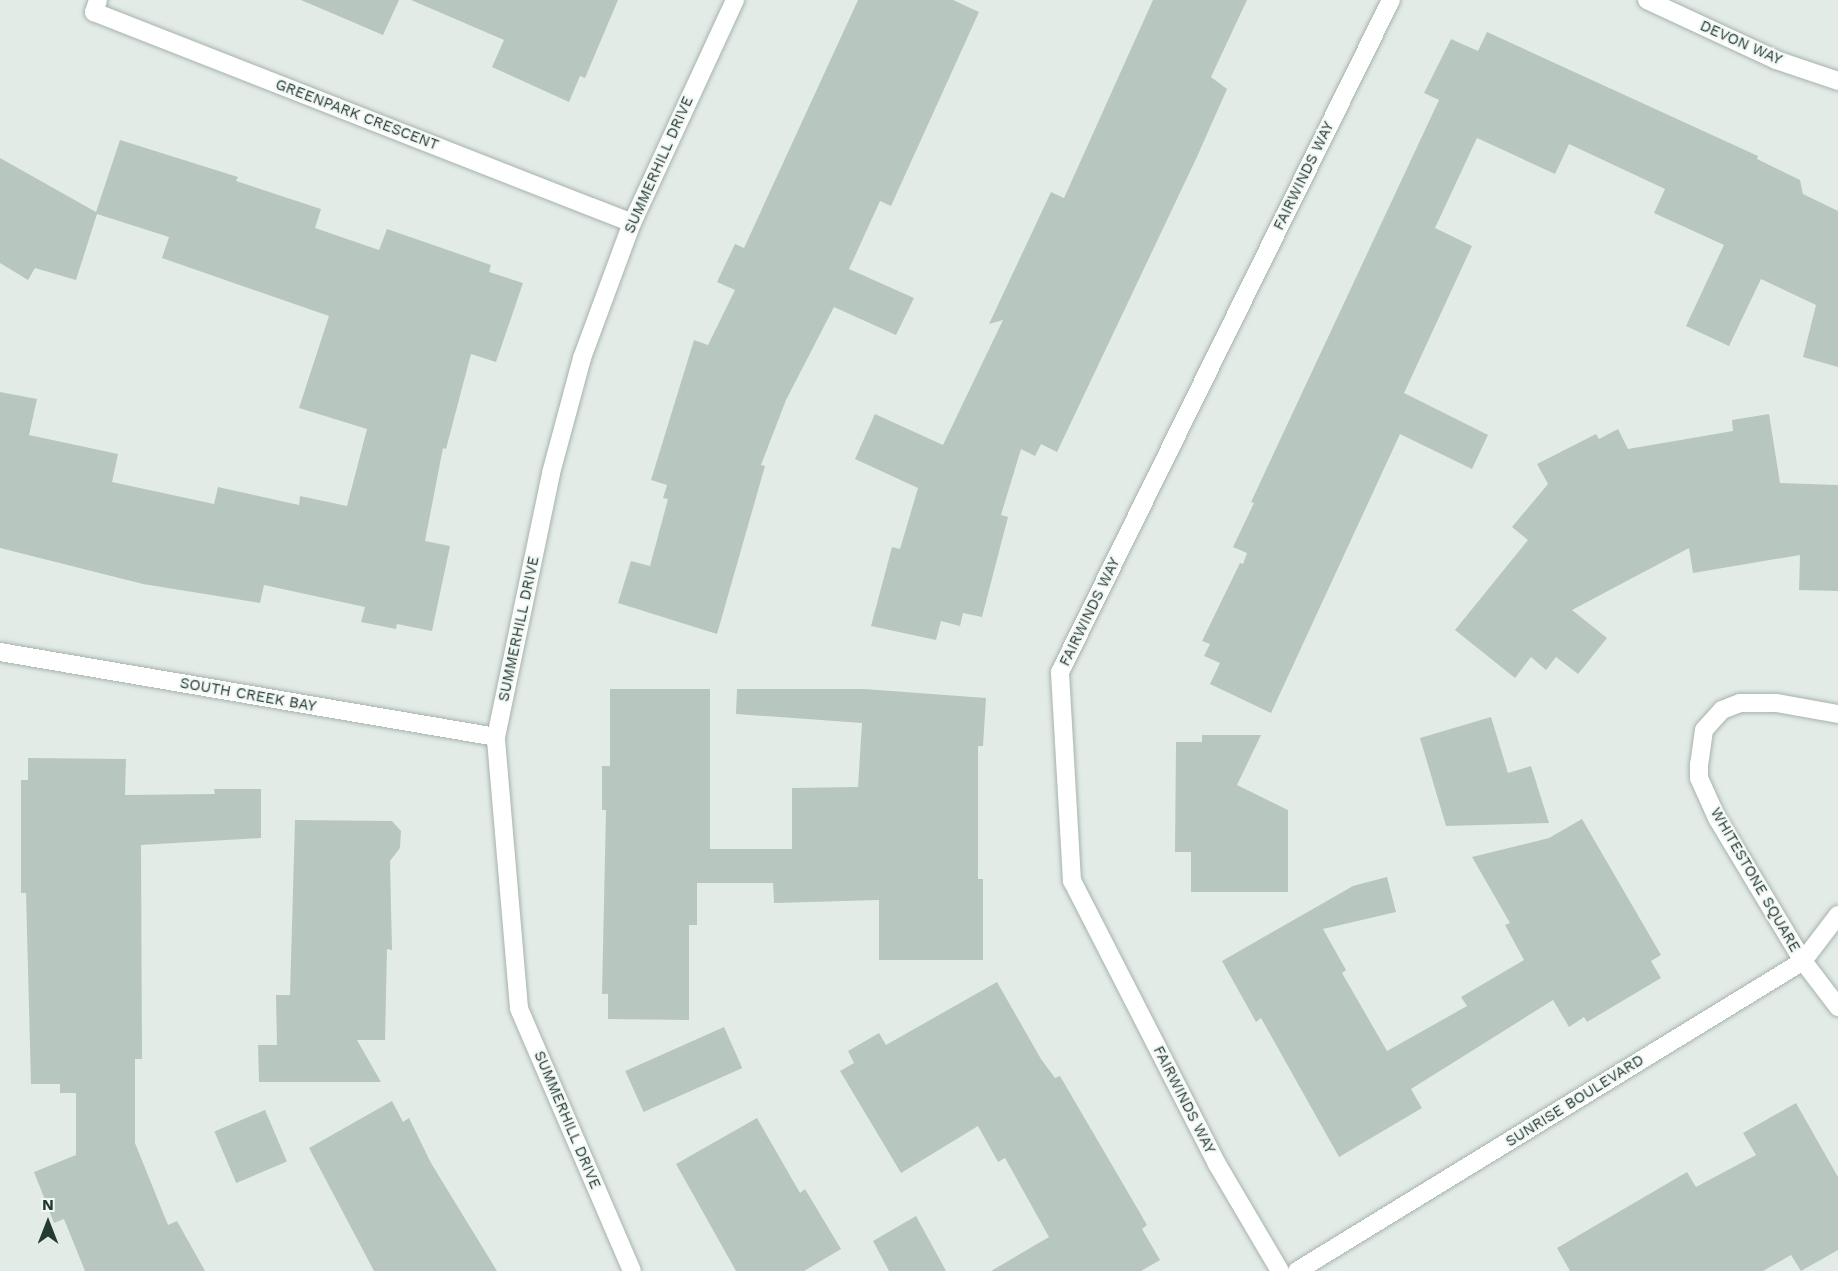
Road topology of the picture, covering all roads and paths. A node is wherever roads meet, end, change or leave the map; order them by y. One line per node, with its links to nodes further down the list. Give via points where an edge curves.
1 (99, 0): 6 (street, GREENPARK CRESCENT, via 94,12)
2 (735, 0): 6 (street, SUMMERHILL DRIVE)
3 (1391, 0): 14 (street, FAIRWINDS WAY, via 1060,672 1072,881 1217,1164)
4 (1647, 0): 5 (street, DEVON WAY, via 1776,60)
5 (1838, 81)
6 (632, 223): 9 (street, SUMMERHILL DRIVE, via 582,358 550,473)
7 (0, 652): 9 (street, SOUTH CREEK BAY)
8 (1838, 714): 11 (street, WHITESTONE SQUARE, via 1776,703 1740,703 1722,710 1704,730 1699,778 1717,818)
9 (496, 737): 13 (street, SUMMERHILL DRIVE, via 519,1008)
10 (1838, 915): 11 (street, SUNRISE BOULEVARD)
11 (1803, 961): 12 (street, WHITESTONE SQUARE); 15 (street, SUNRISE BOULEVARD)
12 (1838, 1007)
13 (632, 1271)
14 (1280, 1271)
15 (1297, 1271)

